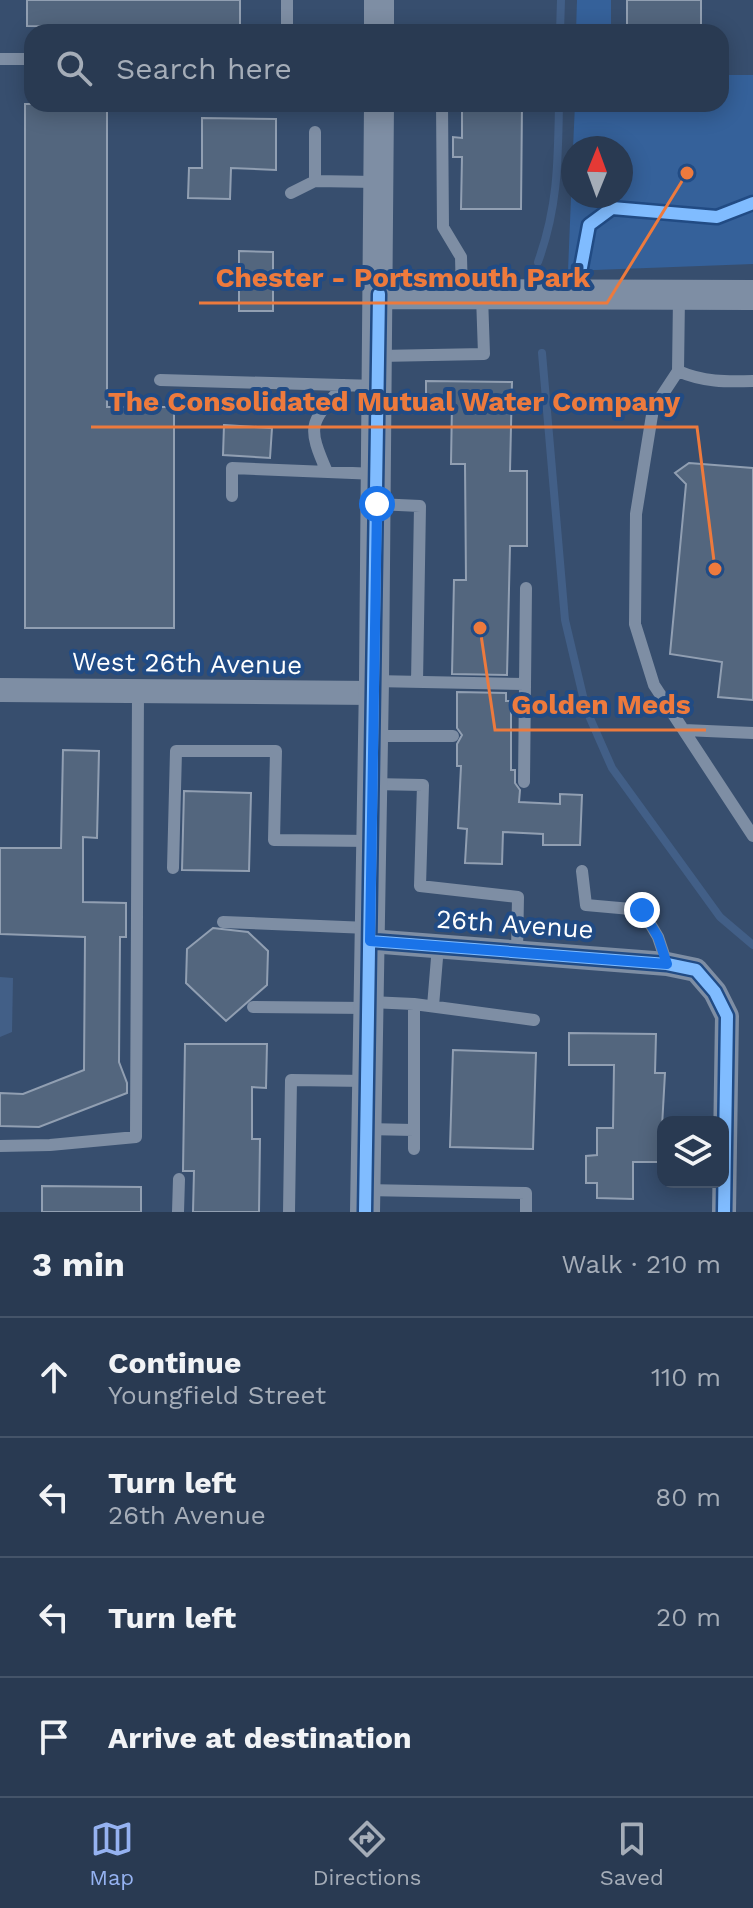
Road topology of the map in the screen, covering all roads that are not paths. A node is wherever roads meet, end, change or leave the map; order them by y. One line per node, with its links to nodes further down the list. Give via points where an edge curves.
1 (287, 0): 3 (lane)
2 (379, 0): 4 (street)
3 (287, 24)
4 (379, 24)
5 (0, 59): 6 (lane)
6 (24, 59)
7 (379, 112): 11 (street)
8 (442, 112): 15 (lane, via 443,227 461,257)
9 (315, 132): 10 (lane)
10 (315, 181): 11 (lane); 12 (lane)
11 (379, 182): 13 (street)
12 (291, 193)
13 (379, 294): 15 (street); 17 (street)
14 (753, 295): 16 (street)
15 (472, 296): 16 (street); 17 (lane, via 484,354)
16 (679, 297): 18 (lane)
17 (379, 356): 22 (street)
18 (678, 371): 20 (lane, via 696,379); 24 (lane)
19 (160, 380): 21 (lane)
20 (753, 381)
21 (344, 385): 22 (lane); 25 (lane, via 313,425 313,440)
22 (378, 386): 26 (street)
23 (578, 401): 24 (lane)
24 (653, 409): 35 (lane, via 636,514 635,624 654,685)
25 (327, 472): 26 (lane); 27 (lane, via 232,468)
26 (377, 474): 28 (street)
27 (232, 496)
28 (377, 504): 30 (lane, via 420,506); 32 (street)
29 (526, 588): 31 (lane)
30 (417, 682): 31 (lane); 32 (lane)
31 (525, 684): 39 (lane)
32 (374, 687): 34 (street, West 26th Avenue); 37 (street)
33 (0, 690): 34 (street, West 26th Avenue)
34 (138, 691): 58 (lane, via 136,1137)
35 (684, 730): 36 (lane); 41 (lane)
36 (753, 733)
37 (374, 736): 38 (lane); 40 (street)
38 (453, 736)
39 (524, 782)
40 (373, 784): 42 (street); 48 (lane, via 423,785 420,886 518,897)
41 (753, 836)
42 (372, 841): 43 (lane, via 274,840 276,751 176,751); 46 (street)
43 (173, 868)
44 (582, 871): 49 (lane, via 586,905 642,910)
45 (223, 922): 46 (lane)
46 (370, 934): 47 (street, 26th Avenue); 51 (street)
47 (438, 946): 48 (street, 26th Avenue); 52 (lane)
48 (517, 952): 49 (street, 26th Avenue)
49 (667, 964): 65 (street, 26th Avenue, via 696,970 727,1016)
50 (414, 1004): 51 (lane); 52 (lane); 57 (lane)
51 (368, 1005): 53 (lane); 55 (street)
52 (433, 1006): 54 (lane)
53 (253, 1007)
54 (534, 1020)
55 (367, 1081): 56 (street); 63 (lane, via 291,1080)
56 (366, 1129): 57 (lane); 61 (street)
57 (414, 1130): 59 (lane)
58 (0, 1146)
59 (414, 1149)
60 (179, 1179): 62 (lane)
61 (365, 1201): 64 (lane, via 526,1193)
62 (178, 1212)
63 (289, 1212)
64 (526, 1212)
65 (724, 1212)

